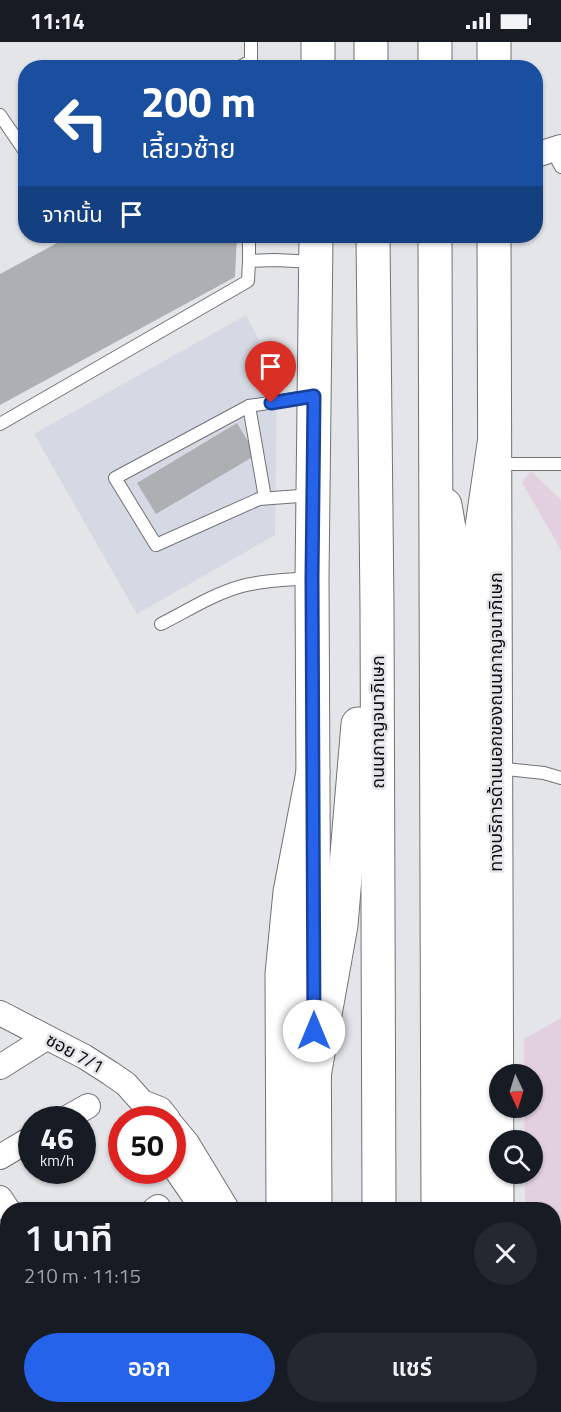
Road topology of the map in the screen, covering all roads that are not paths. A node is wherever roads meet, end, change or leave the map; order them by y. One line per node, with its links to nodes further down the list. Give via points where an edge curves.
1 (251, 42): 6 (lane)
2 (318, 42): 7 (main road)
3 (371, 42): 8 (main road)
4 (435, 42): 9 (main road)
5 (494, 42): 10 (main road)
6 (251, 60)
7 (318, 60)
8 (371, 60)
9 (435, 60)
10 (494, 60)
11 (0, 116): 12 (lane)
12 (18, 142)
13 (249, 243): 18 (lane)
14 (373, 243): 28 (main road, ถนนกาญจนาภิเษก)
15 (435, 243): 22 (main road)
16 (494, 243): 23 (main road, ทางบริการด้านนอกของถนนกาญจนาภิเษก)
17 (316, 249): 18 (lane, via 275,260); 19 (main road)
18 (249, 261): 21 (lane, via 249,281)
19 (314, 396): 20 (lane); 25 (main road)
20 (249, 406): 26 (lane); 26 (lane, via 115,478 156,545)
21 (0, 424)
22 (435, 442): 30 (main road); 48 (main road)
23 (494, 454): 24 (lane); 30 (main road); 31 (main road, ทางบริการด้านนอกของถนนกาญจนาภิเษก)
24 (561, 464)
25 (313, 495): 26 (lane); 27 (main road)
26 (265, 498)
27 (312, 578): 29 (lane, via 241,586); 32 (main road)
28 (377, 608): 37 (main road, via 361,695 341,925); 47 (main road, ถนนกาญจนาภิเษก)
29 (161, 624)
30 (467, 633): 31 (main road)
31 (482, 761): 33 (lane); 49 (main road); 50 (main road, ทางบริการด้านนอกของถนนกาญจนาภิเษก)
32 (314, 772): 37 (main road); 45 (main road, via 290,892 282,974)
33 (561, 778)
34 (0, 1013): 35 (street, ซอย 7/1)
35 (46, 1038): 36 (street); 38 (street, ซอย 7/1, via 126,1084)
36 (0, 1066)
37 (314, 1076): 46 (main road)
38 (140, 1106)
39 (186, 1142): 44 (street)
40 (18, 1146): 41 (street)
41 (0, 1157)
42 (186, 1184): 43 (street)
43 (198, 1202)
44 (222, 1202)
45 (283, 1202)
46 (315, 1202)
47 (379, 1202)
48 (438, 1202)
49 (468, 1202)
50 (496, 1202)

